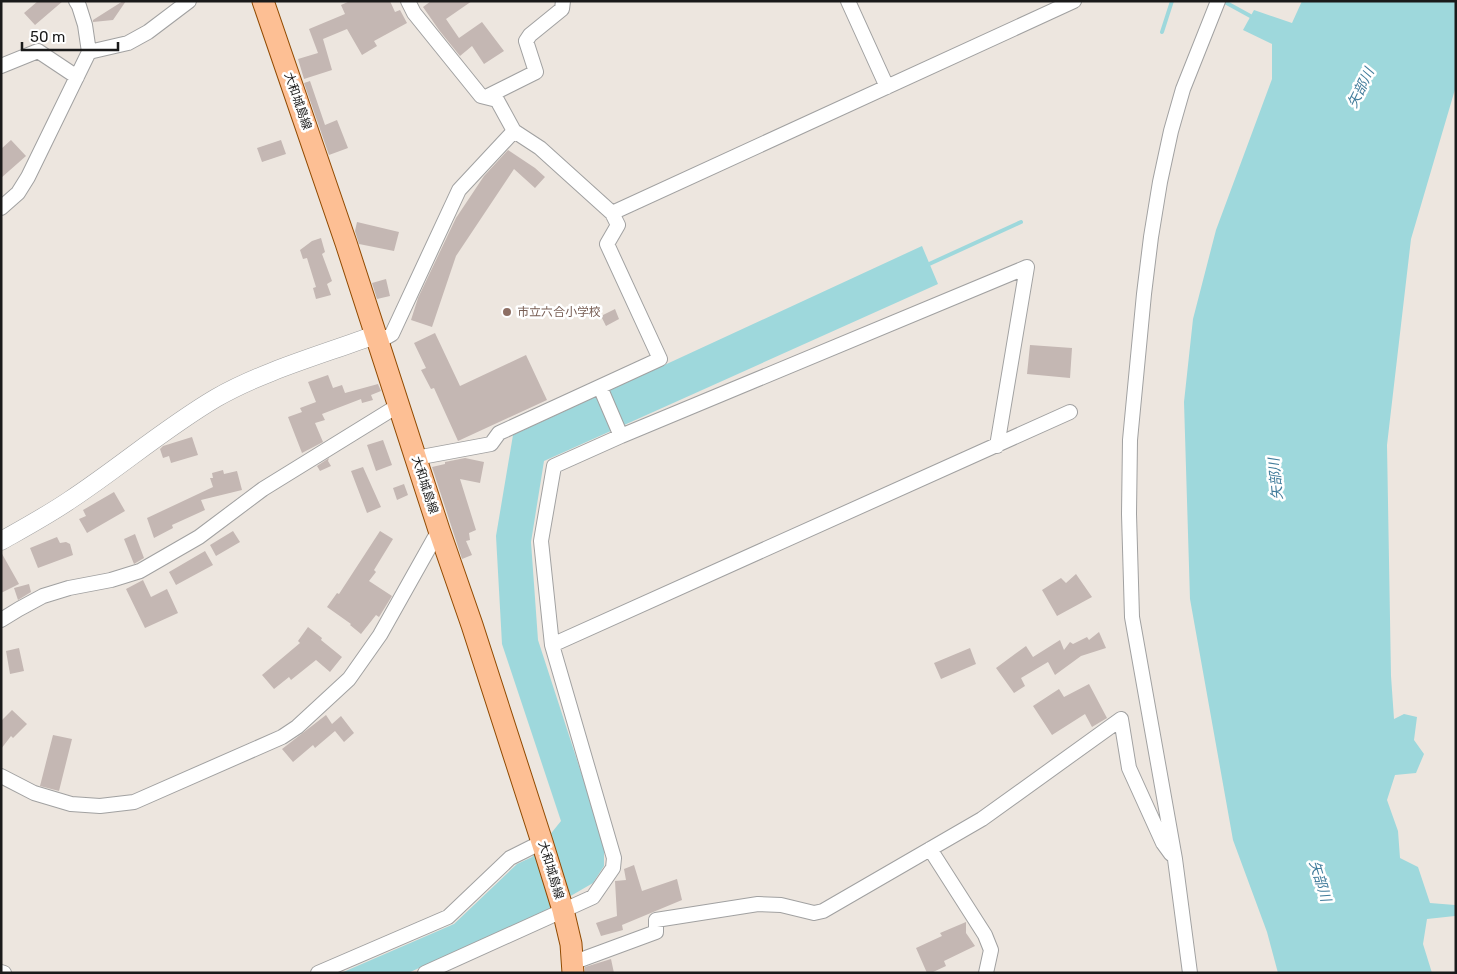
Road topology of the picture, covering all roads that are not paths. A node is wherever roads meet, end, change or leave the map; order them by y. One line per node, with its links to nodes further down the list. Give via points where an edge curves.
1 (76, 1): 9 (street)
2 (189, 1): 9 (street, via 128,43)
3 (263, 1): 17 (main road, 大和城島線)
4 (408, 1): 13 (street, via 420,21 481,96)
5 (563, 1): 13 (street, via 562,9 526,41 536,72)
6 (848, 1): 12 (street)
7 (1074, 1): 12 (street)
8 (1218, 1): 31 (street, via 1183,89 1160,182 1144,294 1130,440 1132,617)
9 (90, 52): 11 (street)
10 (1, 66): 11 (street, via 38,51)
11 (78, 77): 15 (street, via 28,177 18,193)
12 (887, 87): 16 (street)
13 (486, 97): 14 (street, via 498,100)
14 (514, 131): 16 (street, via 540,148); 17 (street, via 459,190 392,334)
15 (1, 208)
16 (612, 213): 18 (street, via 618,225 607,244 660,359)
17 (376, 338): 19 (main road, 大和城島線); 25 (street, via 258,378 219,397 154,438 69,501)
18 (600, 387): 21 (street); 23 (street, via 499,433 491,444)
19 (399, 405): 23 (main road, 大和城島線); 26 (street, via 263,489 200,537 140,571 43,596)
20 (1070, 412): 22 (street)
21 (618, 430): 22 (street, via 1027,267); 27 (street, via 554,466 542,541)
22 (997, 446): 27 (street)
23 (416, 458): 24 (main road, 大和城島線)
24 (439, 530): 28 (street, via 380,635 349,679 282,738 134,802 100,806 71,804 34,792); 29 (main road, 大和城島線)
25 (1, 541)
26 (1, 620)
27 (552, 645): 32 (street, via 614,858 613,868 593,897)
28 (1, 776)
29 (542, 842): 32 (main road, 大和城島線); 34 (street, via 510,858 448,917)
30 (930, 849): 31 (street, via 982,819 1121,719 1129,768 1163,843); 33 (street, via 823,911 814,913 781,905 758,904 656,920 656,932); 36 (street, via 985,935 991,950)
31 (1175, 859): 37 (street)
32 (564, 910): 33 (main road, 大和城島線); 35 (street)
33 (573, 968)
34 (318, 973)
35 (425, 973)
36 (986, 973)
37 (1190, 973)

